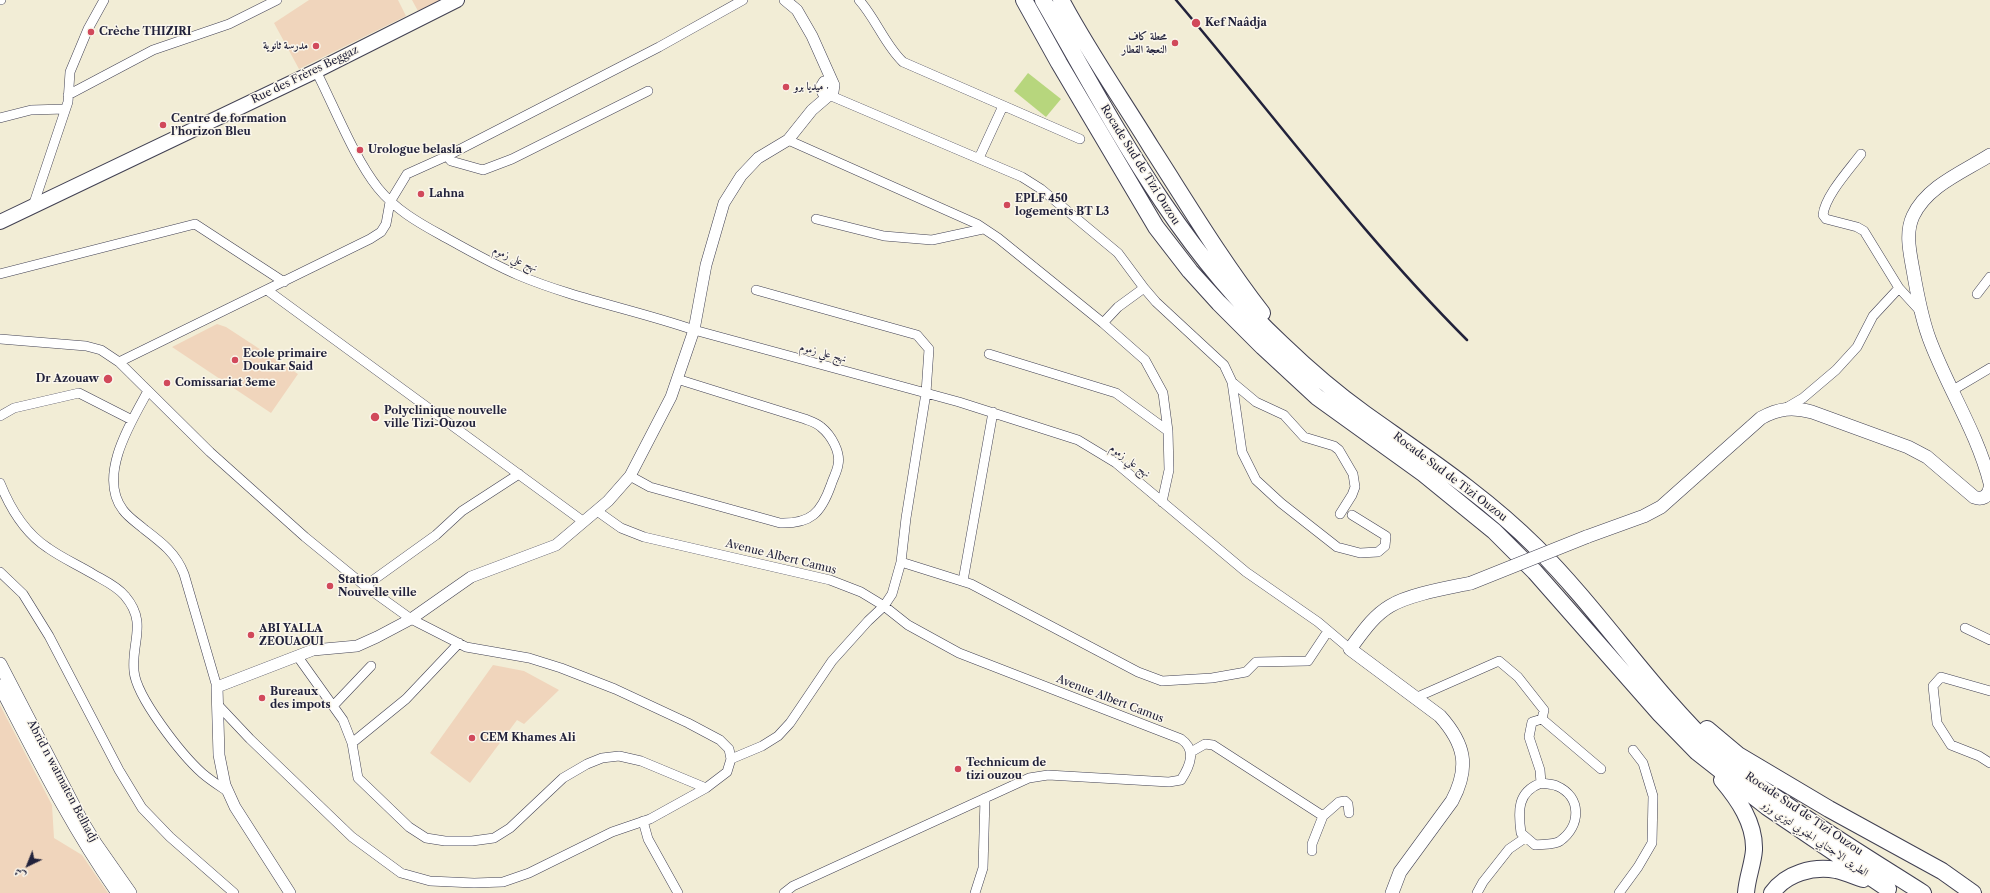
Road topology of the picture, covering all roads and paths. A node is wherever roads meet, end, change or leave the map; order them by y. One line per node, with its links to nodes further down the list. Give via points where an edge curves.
1 (104, 0): 13 (street, via 88,29 70,72)
2 (457, 0): 10 (main road, Rue des Frères Beggaz)
3 (743, 0): 21 (street, via 659,47)
4 (785, 0): 11 (street, via 797,10 812,36 822,62)
5 (859, 0): 14 (street, via 903,62)
6 (1024, 0): 72 (highway, Rocade Sud de Tizi Ouzou, via 1136,195 1156,226 1195,276 1263,348 1317,397 1424,474 1494,531 1535,572)
7 (1043, 0): 42 (highway, Rocade Sud de Tizi Ouzou, via 1152,189 1178,226 1202,259 1240,302)
8 (1060, 0): 42 (highway, via 1099,67 1237,281)
9 (271, 1): 13 (street, via 229,24 153,50)
10 (316, 71): 23 (street, نهج علي زموم, via 360,160); 24 (main road, Rue des Frères Beggaz)
11 (828, 89): 18 (street); 22 (street, via 855,107)
12 (648, 91): 21 (street, via 512,159 483,170 458,163)
13 (68, 95): 15 (street)
14 (1003, 106): 17 (street); 22 (street)
15 (65, 109): 16 (street, via 31,110); 24 (street)
16 (0, 118)
17 (1080, 139)
18 (788, 140): 27 (street); 38 (street, via 758,158 741,176 724,203 706,265)
19 (1861, 154): 32 (street, via 1840,182 1823,215 1826,219 1864,231)
20 (1990, 155): 36 (main road, via 1935,189 1913,217 1909,230 1909,246)
21 (447, 156): 23 (street, via 407,174)
22 (979, 158): 31 (street, via 1022,177 1041,189 1118,253)
23 (390, 202): 30 (street, via 386,224 381,232); 38 (street, نهج علي زموم, via 413,219 460,246 518,275)
24 (33, 206): 26 (main road, Rue des Frères Beggaz)
25 (816, 219): 27 (street, via 884,236 932,240)
26 (0, 222)
27 (983, 229): 37 (street, via 998,238)
28 (0, 274): 30 (street, via 195,224)
29 (1990, 277): 35 (street)
30 (284, 282): 33 (street)
31 (1144, 288): 37 (street, via 1118,307); 45 (street, via 1224,365)
32 (1899, 288): 36 (street); 49 (street, via 1873,316 1857,346 1836,370 1803,398)
33 (267, 290): 41 (street); 54 (street)
34 (756, 290): 48 (street, via 917,335 929,349)
35 (1977, 294)
36 (1920, 311): 46 (main road, via 1929,338)
37 (1103, 323): 53 (street, via 1145,360 1163,393)
38 (694, 330): 44 (street); 48 (street, نهج علي زموم)
39 (0, 339): 41 (street, via 86,346 101,350)
40 (989, 354): 53 (street, via 1116,393)
41 (119, 362): 47 (street)
42 (1305, 365): 81 (highway, Rocade Sud de Tizi Ouzou, via 1362,412 1443,469 1520,532 1597,616)
43 (1990, 368): 46 (street)
44 (677, 379): 55 (street, via 671,397); 55 (street, via 805,419 821,427 837,451 839,464 825,501 818,512 805,521 780,524 650,487)
45 (1232, 382): 61 (street, via 1256,402 1284,415 1304,437 1334,446 1339,450 1353,474 1355,487); 62 (street, via 1242,452 1256,480 1337,547 1360,553 1378,552 1385,546 1386,536)
46 (1953, 390): 56 (main road)
47 (148, 391): 52 (street); 67 (street, via 210,452 299,532)
48 (926, 393): 50 (street, نهج علي زموم); 64 (street)
49 (1786, 408): 58 (main road, via 1812,412 1908,447 1938,465 1979,499 1985,497); 75 (main road, bridge, via 1761,418 1661,507 1644,516 1471,583 1428,592 1390,606 1367,625)
50 (993, 412): 59 (street, نهج علي زموم, via 1078,440 1116,463); 66 (street)
51 (0, 416): 52 (street, via 14,408 79,393)
52 (132, 420): 80 (street, via 115,463 116,497 123,510 168,548 178,560)
53 (1168, 431): 59 (street, via 1169,470)
54 (519, 474): 63 (street); 67 (street, via 462,511 436,535)
55 (630, 476): 60 (street)
56 (1989, 476)
57 (0, 483): 96 (street, via 21,522 36,539 48,549 76,563 125,595 136,612 138,623 134,671 140,690 186,756 213,782)
58 (1990, 488)
59 (1162, 502): 71 (street, نهج علي زموم, via 1246,572)
60 (597, 511): 63 (street); 68 (street, Avenue Albert Camus, via 621,528 644,537 830,580 861,592)
61 (1340, 514)
62 (1352, 515)
63 (584, 522): 69 (street, via 556,545 471,577)
64 (901, 562): 66 (street); 68 (street, via 892,594)
65 (0, 572): 106 (street, via 23,594 50,636 119,770 142,808 170,838)
66 (963, 581): 71 (street, via 1138,672 1162,681 1212,678 1246,672 1256,662 1308,661)
67 (365, 586): 69 (street)
68 (884, 606): 89 (street, Avenue Albert Camus, via 908,625 959,652 1181,739 1187,743); 91 (street, via 832,661 790,723 778,736)
69 (411, 619): 74 (street); 76 (street, via 357,646 313,650)
70 (1965, 628): 73 (street)
71 (1328, 631): 75 (street, نهج علي زموم)
72 (1591, 636): 90 (highway, الطريق الاجتنابي الجنوبي لتيزي وزو)
73 (1990, 640)
74 (459, 643): 87 (street, via 406,699); 91 (street, via 466,647 529,658 614,689 688,722 720,740 729,749)
75 (1350, 649): 83 (main road)
76 (298, 657): 80 (street); 85 (street)
77 (0, 664): 105 (main road, Abrid n watmaten Belhadj, via 81,820)
78 (371, 666): 85 (street)
79 (0, 686): 104 (main road, via 68,816)
80 (217, 687): 84 (street)
81 (1658, 689): 116 (highway, Rocade Sud de Tizi Ouzou, via 1720,755 1750,779); 117 (highway, via 1738,754 1829,809 1942,871)
82 (1990, 691): 92 (street, via 1941,677 1933,686 1937,723 1951,745 1979,756)
83 (1415, 698): 86 (street, via 1499,661 1518,677 1544,710); 111 (main road, via 1440,716 1452,729 1463,757 1463,772 1459,789 1452,801 1400,872)
84 (217, 704): 96 (street, via 221,770); 100 (street, via 352,837 401,872 430,880 503,882 529,873 612,832)
85 (334, 706): 87 (street)
86 (1542, 719): 93 (street); 94 (street, via 1532,722 1530,737 1540,770)
87 (352, 743): 95 (street, via 358,778 366,788 409,827 426,838 445,842 494,838 510,828 563,778 602,758 619,756 641,761)
88 (1633, 750): 113 (street, via 1643,762 1653,796 1652,843)
89 (1191, 752): 97 (street, via 1187,771 1182,780 1169,782 1048,775 1029,778); 99 (street, via 1206,744 1213,745)
90 (1697, 752): 103 (highway, الطريق الاجتنابي الجنوبي لتيزي وزو, via 1767,807); 114 (highway, via 1731,790 1749,822 1754,849)
91 (731, 759): 95 (street, via 727,772)
92 (1990, 764)
93 (1602, 769)
94 (1541, 783): 101 (street, via 1531,787 1523,796 1519,810 1521,834); 101 (street, via 1557,785 1570,796 1576,809 1574,827 1559,842 1535,845)
95 (706, 788): 100 (street)
96 (227, 791): 107 (street)
97 (985, 798): 109 (street, via 793,886); 110 (street, via 983,868)
98 (1349, 813): 99 (street, via 1348,804 1342,801)
99 (1324, 816): 102 (street, via 1312,844)
100 (642, 821): 108 (street, via 648,839)
101 (1525, 838): 112 (street, via 1509,849 1483,882)
102 (1312, 851)
103 (1891, 891): 115 (highway, via 1836,870 1812,870 1792,875 1779,883)
104 (118, 893)
105 (130, 893)
106 (234, 893)
107 (290, 893)
108 (678, 893)
109 (784, 893)
110 (975, 893)
111 (1392, 893)
112 (1479, 893)
113 (1619, 893)
114 (1746, 893)
115 (1772, 893)
116 (1923, 893)
117 (1973, 893)

